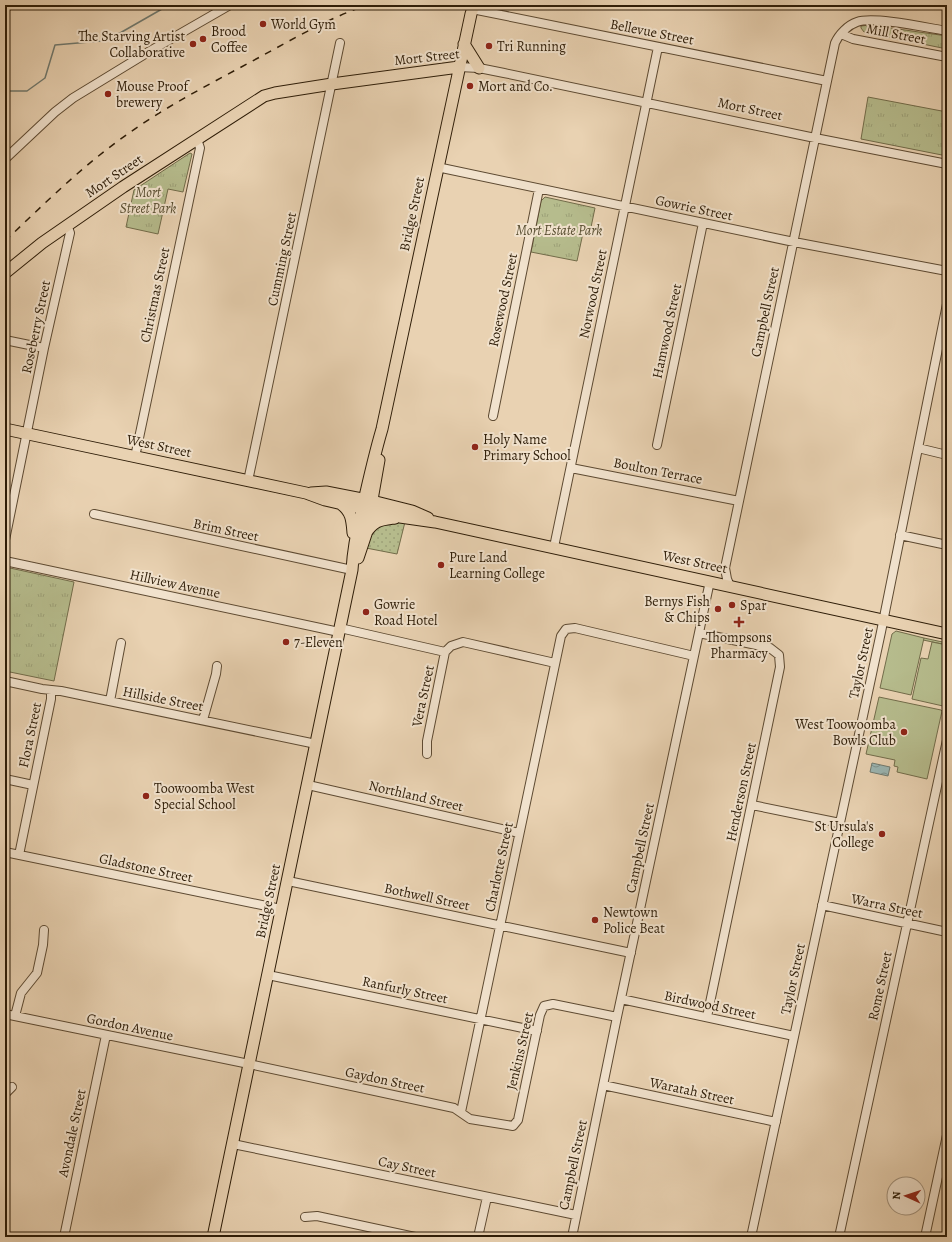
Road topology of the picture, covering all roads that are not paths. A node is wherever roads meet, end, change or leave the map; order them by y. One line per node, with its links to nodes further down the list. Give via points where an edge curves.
1 (10, 5): 3 (street)
2 (230, 5): 18 (street, via 73,98)
3 (5, 6)
4 (473, 7): 8 (main road, Bridge Street); 9 (street, Bellevue Street)
5 (947, 31): 6 (street, via 869,20 852,24)
6 (841, 34): 10 (street, Mill Street, via 853,39); 13 (street, Campbell Street, via 835,43)
7 (340, 43): 14 (street, Cumming Street)
8 (464, 44): 11 (main road, Bridge Street); 12 (main road)
9 (658, 47): 13 (street, Bellevue Street); 15 (street, Norwood Street)
10 (947, 57)
11 (459, 67): 12 (street, Mort Street); 14 (main road, Mort Street); 20 (main road, Bridge Street)
12 (479, 68): 15 (street, Mort Street)
13 (827, 81): 16 (street, Campbell Street)
14 (332, 84): 17 (main road, Mort Street, via 264,96); 39 (street, Cumming Street)
15 (646, 103): 16 (street, Mort Street); 22 (street, Norwood Street)
16 (815, 138): 19 (street, Mort Street); 25 (street, Campbell Street)
17 (197, 139): 24 (main road, Mort Street); 37 (street, Christmas Street, via 200,148)
18 (5, 159)
19 (947, 164)
20 (437, 167): 21 (street, Gowrie Street); 43 (main road, Bridge Street, via 382,429 378,468)
21 (539, 189): 22 (street, Gowrie Street); 31 (street, Rosewood Street)
22 (625, 207): 23 (street, Gowrie Street); 38 (street, Norwood Street)
23 (703, 223): 25 (street, Gowrie Street); 34 (street, Hamwood Street)
24 (67, 225): 27 (main road, Mort Street); 30 (street, Roseberry Street, via 70,233)
25 (794, 242): 26 (street, Gowrie Street); 41 (street, Campbell Street)
26 (947, 271)
27 (5, 273)
28 (947, 304): 35 (street, Taylor Street)
29 (5, 340): 30 (street)
30 (44, 348): 33 (street, Roseberry Street)
31 (493, 416)
32 (5, 429): 33 (main road, West Street)
33 (26, 434): 37 (main road, West Street); 49 (street, Roseberry Street)
34 (657, 445)
35 (918, 448): 36 (street); 48 (street, Taylor Street)
36 (947, 455)
37 (134, 456): 39 (main road, West Street)
38 (571, 468): 41 (street, Boulton Terrace); 51 (street, Norwood Street)
39 (248, 481): 40 (main road, West Street)
40 (306, 493): 42 (main road, West Street); 43 (main road, West Street, via 326,492)
41 (739, 501): 56 (street, Campbell Street, via 725,573)
42 (341, 504): 43 (main road, West Street); 52 (main road, via 348,509 352,517)
43 (367, 505): 45 (main road, West Street); 46 (main road, West Street, via 412,511); 47 (main road, Bridge Street); 52 (main road, Bridge Street)
44 (94, 514): 54 (street, Brim Street)
45 (412, 519): 46 (main road, West Street); 47 (main road, via 395,518 377,522 371,525)
46 (435, 522): 51 (main road, West Street)
47 (366, 534): 54 (main road, Bridge Street)
48 (900, 535): 50 (street); 57 (street, Taylor Street)
49 (5, 540)
50 (947, 545)
51 (554, 547): 55 (main road, West Street)
52 (353, 554): 54 (main road, Bridge Street)
53 (5, 561): 58 (street, Hillview Avenue)
54 (352, 570): 58 (main road, Bridge Street)
55 (710, 581): 56 (main road, West Street); 59 (street, Campbell Street)
56 (730, 586): 57 (main road, West Street)
57 (883, 620): 60 (main road, West Street); 77 (street, Taylor Street)
58 (340, 630): 62 (street, Hillview Avenue); 71 (main road, Bridge Street)
59 (699, 633): 63 (street, Campbell Street); 76 (street, Henderson Street, via 770,648 779,655 780,667)
60 (947, 634)
61 (121, 643): 68 (street)
62 (448, 649): 64 (street, Hillview Avenue, via 463,642); 72 (street, Vera Street, via 427,740)
63 (694, 656): 64 (street, Charlotte Street, via 575,628 566,629 561,636); 88 (street, Campbell Street)
64 (555, 664): 78 (street, Charlotte Street)
65 (217, 666): 69 (street)
66 (5, 681): 67 (street, Hillside Street)
67 (51, 690): 68 (street, Hillside Street); 75 (street, Flora Street)
68 (110, 701): 69 (street, Hillside Street)
69 (203, 720): 71 (street, Hillside Street)
70 (947, 740): 84 (street, Rome Street)
71 (316, 744): 74 (main road, Bridge Street)
72 (427, 754)
73 (5, 779): 75 (street)
74 (308, 784): 78 (street, Northland Street); 81 (main road, Bridge Street)
75 (33, 785): 80 (street, Flora Street)
76 (752, 805): 77 (street); 94 (street, Henderson Street)
77 (840, 823): 82 (street, Taylor Street)
78 (519, 833): 85 (street, Charlotte Street)
79 (5, 852): 80 (street, Gladstone Street)
80 (19, 855): 83 (street, Gladstone Street)
81 (288, 881): 83 (main road, Bridge Street); 85 (street, Bothwell Street)
82 (822, 905): 84 (street, Warra Street); 98 (street, Taylor Street)
83 (282, 909): 89 (main road, Bridge Street)
84 (907, 923): 87 (street, Warra Street); 117 (street, Rome Street)
85 (500, 925): 88 (street, Bothwell Street); 95 (street, Charlotte Street)
86 (44, 930): 92 (street, via 37,973 20,993)
87 (947, 932)
88 (631, 953): 90 (street, Campbell Street)
89 (268, 975): 95 (street, Ranfurly Street); 99 (main road, Bridge Street)
90 (621, 1000): 93 (street, Campbell Street); 94 (street, Birdwood Street)
91 (5, 1014): 92 (street, Gordon Avenue)
92 (15, 1016): 97 (street, Gordon Avenue)
93 (617, 1017): 96 (street, Jenkins Street, via 553,1004 544,1006); 100 (street, Campbell Street)
94 (707, 1017): 98 (street, Birdwood Street)
95 (480, 1019): 96 (street, Ranfurly Street); 103 (street, Charlotte Street)
96 (537, 1031): 105 (street, Jenkins Street, via 518,1120)
97 (106, 1035): 99 (street, Gordon Avenue); 111 (street, Avondale Street)
98 (794, 1036): 104 (street, Taylor Street)
99 (249, 1064): 103 (street, Gaydon Street, via 454,1108); 107 (main road, Bridge Street)
100 (603, 1085): 104 (street, Waratah Street); 109 (street, Campbell Street)
101 (12, 1087): 102 (street)
102 (5, 1094)
103 (460, 1112): 105 (street, Gaydon Street, via 470,1119)
104 (776, 1122): 116 (street, Taylor Street)
105 (513, 1126)
106 (947, 1135): 118 (street)
107 (233, 1144): 108 (street, Cay Street); 112 (main road, Bridge Street)
108 (487, 1197): 109 (street, Cay Street); 114 (street)
109 (576, 1215): 115 (street, Campbell Street)
110 (305, 1217): 113 (street, via 317,1216)
111 (64, 1237)
112 (213, 1237)
113 (415, 1237)
114 (478, 1237)
115 (572, 1237)
116 (754, 1237)
117 (839, 1237)
118 (925, 1237)

